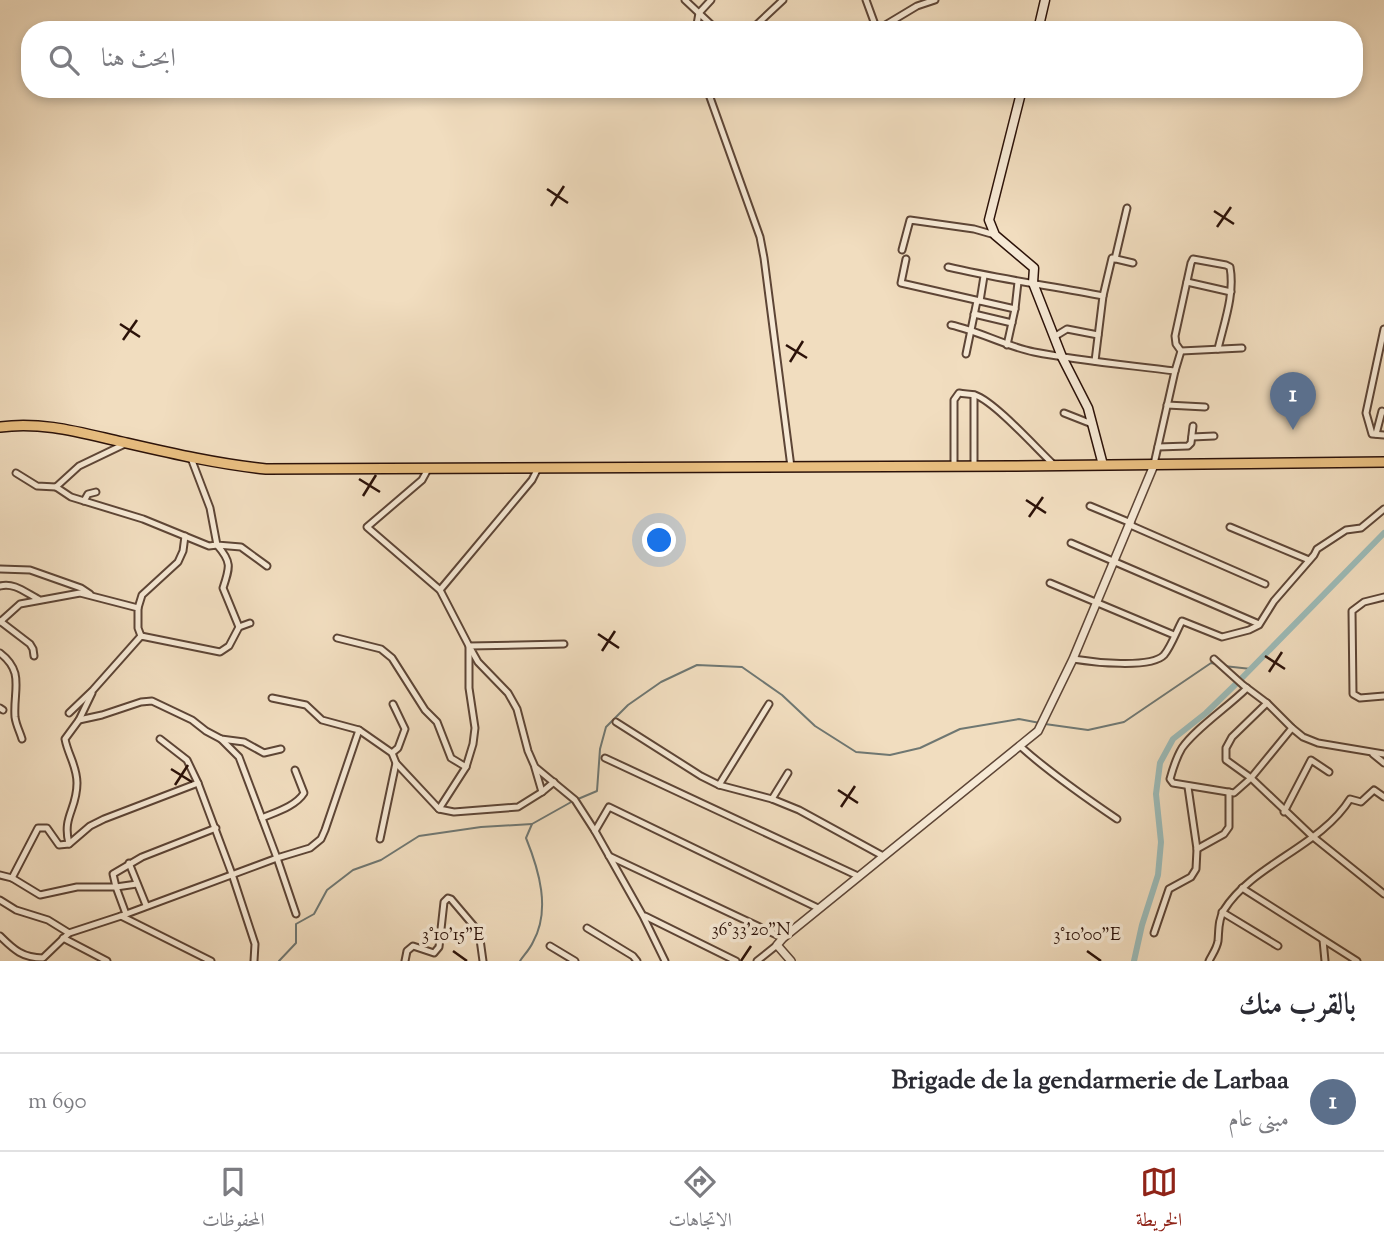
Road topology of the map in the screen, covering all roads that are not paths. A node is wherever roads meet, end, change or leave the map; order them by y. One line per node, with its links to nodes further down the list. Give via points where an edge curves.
1 (685, 0): 7 (street)
2 (711, 0): 7 (street)
3 (783, 0): 10 (street)
4 (866, 0): 11 (street)
5 (935, 0): 12 (street)
6 (1045, 0): 13 (main road)
7 (699, 13): 8 (street); 9 (street)
8 (698, 21)
9 (707, 21)
10 (761, 21)
11 (874, 21)
12 (892, 21)
13 (1040, 21)
14 (710, 98): 71 (street, via 760,237)
15 (1020, 98): 17 (main road, via 989,220)
16 (1126, 208): 20 (street)
17 (995, 235): 18 (street, via 910,220); 25 (main road, via 1034,268)
18 (902, 250)
19 (906, 259): 29 (street, via 901,283)
20 (1115, 259): 21 (street); 28 (street)
21 (1133, 263)
22 (948, 267): 23 (street)
23 (985, 276): 24 (street); 29 (street)
24 (1018, 282): 25 (street); 30 (street)
25 (1033, 282): 28 (street); 37 (main road)
26 (1187, 282): 27 (street); 27 (street, via 1194,259 1226,265 1231,271); 42 (street, via 1175,337)
27 (1231, 292): 41 (street)
28 (1103, 296): 36 (street)
29 (978, 301): 30 (street); 31 (street)
30 (1015, 309): 32 (street)
31 (974, 314): 32 (street); 34 (street)
32 (1012, 323): 39 (street)
33 (951, 325): 34 (street)
34 (971, 329): 39 (street); 43 (street)
35 (1384, 329): 38 (street)
36 (1098, 335): 37 (street, via 1067,329); 45 (street)
37 (1054, 337): 44 (main road)
38 (1382, 341): 47 (street)
39 (1007, 345): 44 (street)
40 (1242, 348): 41 (street)
41 (1218, 349): 42 (street)
42 (1181, 351): 46 (street)
43 (966, 354)
44 (1062, 357): 45 (street); 54 (main road)
45 (1095, 361): 46 (street)
46 (1175, 371): 50 (street)
47 (1376, 374): 48 (street); 57 (street, via 1366,413 1371,434)
48 (1384, 377)
49 (974, 395): 66 (street, via 959,393 954,400); 67 (street); 68 (street, via 997,410)
50 (1167, 405): 51 (street); 62 (street)
51 (1205, 407)
52 (1064, 412): 54 (street)
53 (1384, 412): 57 (street)
54 (1092, 424): 69 (main road)
55 (1193, 426): 60 (street)
56 (0, 427): 61 (main road, via 35,425)
57 (1376, 434): 58 (street)
58 (1384, 435)
59 (1214, 436): 60 (street)
60 (1192, 437): 62 (street, via 1188,446)
61 (127, 443): 63 (main road); 74 (street, via 79,466)
62 (1158, 447): 65 (street)
63 (191, 458): 72 (main road, via 265,469); 83 (street, via 210,508)
64 (1384, 463): 65 (main road)
65 (1154, 465): 69 (main road); 79 (street)
66 (954, 466): 67 (main road); 71 (main road)
67 (974, 466): 68 (main road)
68 (1055, 466): 69 (main road)
69 (1102, 466)
70 (538, 468): 71 (main road); 72 (main road); 91 (street)
71 (792, 468)
72 (428, 469): 91 (street, via 422,480 367,527)
73 (16, 473): 74 (street, via 37,486)
74 (56, 487): 76 (street)
75 (96, 492): 76 (street)
76 (84, 500): 81 (street)
77 (1090, 506): 79 (street)
78 (1384, 509): 84 (street, via 1361,528 1336,536)
79 (1131, 524): 85 (street); 89 (street)
80 (1230, 527): 84 (street)
81 (186, 536): 83 (street); 96 (street, via 178,562 142,595)
82 (1071, 543): 85 (street)
83 (217, 545): 86 (street, via 242,547); 100 (street, via 230,566 223,588)
84 (1309, 560): 99 (street)
85 (1115, 561): 95 (street); 99 (street)
86 (267, 566)
87 (0, 569): 92 (street, via 30,570)
88 (1050, 583): 95 (street)
89 (1265, 584)
90 (0, 586): 94 (street, via 15,586)
91 (440, 590): 105 (street)
92 (92, 596): 94 (street, via 80,593); 96 (street)
93 (1384, 597): 112 (street, via 1352,611 1353,694 1360,698)
94 (38, 599): 97 (street, via 20,604)
95 (1097, 603): 101 (street); 108 (street)
96 (138, 608): 102 (street)
97 (0, 622): 107 (street, via 30,645)
98 (250, 623): 100 (street)
99 (1259, 624): 101 (street, via 1222,637 1182,621)
100 (239, 627): 102 (street, via 229,646 220,652)
101 (1174, 635): 108 (street, via 1163,655 1153,661)
102 (141, 636): 111 (street)
103 (337, 638): 134 (street, via 381,649 392,658 437,722 451,758)
104 (564, 644): 105 (street)
105 (469, 646): 133 (street, via 517,709); 134 (street, via 475,728)
106 (0, 653): 122 (street, via 12,663 17,676 15,721)
107 (33, 656)
108 (1073, 659): 125 (street, via 1038,731)
109 (1213, 659): 110 (street)
110 (1245, 687): 114 (street); 142 (street, via 1182,748 1170,779)
111 (93, 690): 117 (street); 118 (street)
112 (1384, 696)
113 (272, 698): 121 (street, via 306,705 322,720)
114 (1266, 703): 120 (street); 138 (street, via 1226,748 1226,760)
115 (393, 704): 127 (street, via 405,729)
116 (769, 704): 141 (street)
117 (69, 713)
118 (79, 720): 124 (street, via 152,701); 155 (street, via 65,739 78,786 67,818)
119 (617, 722): 141 (street)
120 (1292, 729): 128 (street, via 1318,743); 138 (street)
121 (359, 730): 127 (street); 159 (street, via 321,839 310,848)
122 (22, 739)
123 (160, 739): 140 (street, via 187,761)
124 (221, 739): 126 (street, via 244,742 264,753); 149 (street, via 239,757)
125 (1020, 746): 150 (street); 158 (street)
126 (281, 749)
127 (392, 753): 131 (street)
128 (1372, 753): 129 (street); 132 (street)
129 (1384, 754)
130 (605, 758): 163 (street)
131 (396, 762): 147 (street); 154 (street)
132 (1384, 763)
133 (535, 767): 139 (street); 143 (street)
134 (466, 768): 147 (street)
135 (295, 769): 149 (street, via 303,797)
136 (1329, 772): 148 (street, via 1311,760)
137 (788, 773): 146 (street)
138 (1251, 778): 144 (street); 148 (street)
139 (554, 782): 143 (street); 152 (street, via 575,800)
140 (198, 783): 151 (street); 155 (street, via 103,819)
141 (719, 785): 146 (street)
142 (1188, 787): 144 (street); 156 (street)
143 (542, 792): 147 (street, via 518,807)
144 (1229, 793): 156 (street, via 1229,827)
145 (1384, 797): 153 (street, via 1374,790 1361,802 1350,799 1342,812)
146 (772, 799): 158 (street)
147 (439, 809)
148 (1284, 811): 153 (street)
149 (262, 818): 159 (street)
150 (1116, 819)
151 (216, 828): 160 (street); 161 (street)
152 (595, 831): 157 (street); 171 (street, via 609,807)
153 (1312, 836): 167 (street); 168 (street)
154 (380, 839)
155 (69, 844): 164 (street, via 60,845 47,828 38,828)
156 (1197, 849): 178 (street, via 1196,869 1169,889)
157 (609, 856): 175 (street); 181 (street)
158 (883, 856): 163 (street)
159 (277, 858): 161 (street); 173 (street)
160 (129, 863): 165 (street); 166 (street, via 113,874)
161 (232, 874): 170 (street); 189 (street, via 255,944)
162 (0, 875): 164 (street)
163 (858, 876): 171 (street)
164 (12, 878): 166 (street, via 40,895 76,887)
165 (137, 884): 166 (street); 170 (street)
166 (116, 887): 174 (street)
167 (1242, 888): 172 (street); 182 (street)
168 (1384, 894)
169 (0, 900): 177 (street)
170 (146, 905): 174 (street)
171 (818, 908): 181 (street)
172 (1222, 912): 185 (street); 198 (street, via 1218,944)
173 (296, 914)
174 (124, 915): 177 (street); 188 (street)
175 (643, 916): 194 (street); 195 (street)
176 (586, 928): 193 (street)
177 (69, 933): 180 (street)
178 (1154, 933)
179 (0, 936): 186 (street, via 29,958)
180 (63, 938): 186 (street); 187 (street)
181 (783, 938): 183 (street)
182 (1323, 940): 199 (street); 200 (street)
183 (777, 945): 196 (street); 197 (street)
184 (550, 946): 192 (street)
185 (1278, 946)
186 (43, 959)
187 (107, 961)
188 (211, 961)
189 (254, 961)
190 (405, 961): 191 (street, via 413,946 434,953 439,947 447,898 452,898 479,932)
191 (483, 961)
192 (575, 961)
193 (637, 961)
194 (665, 961)
195 (736, 961)
196 (757, 961)
197 (791, 961)
198 (1209, 961)
199 (1325, 961)
200 (1357, 961)

